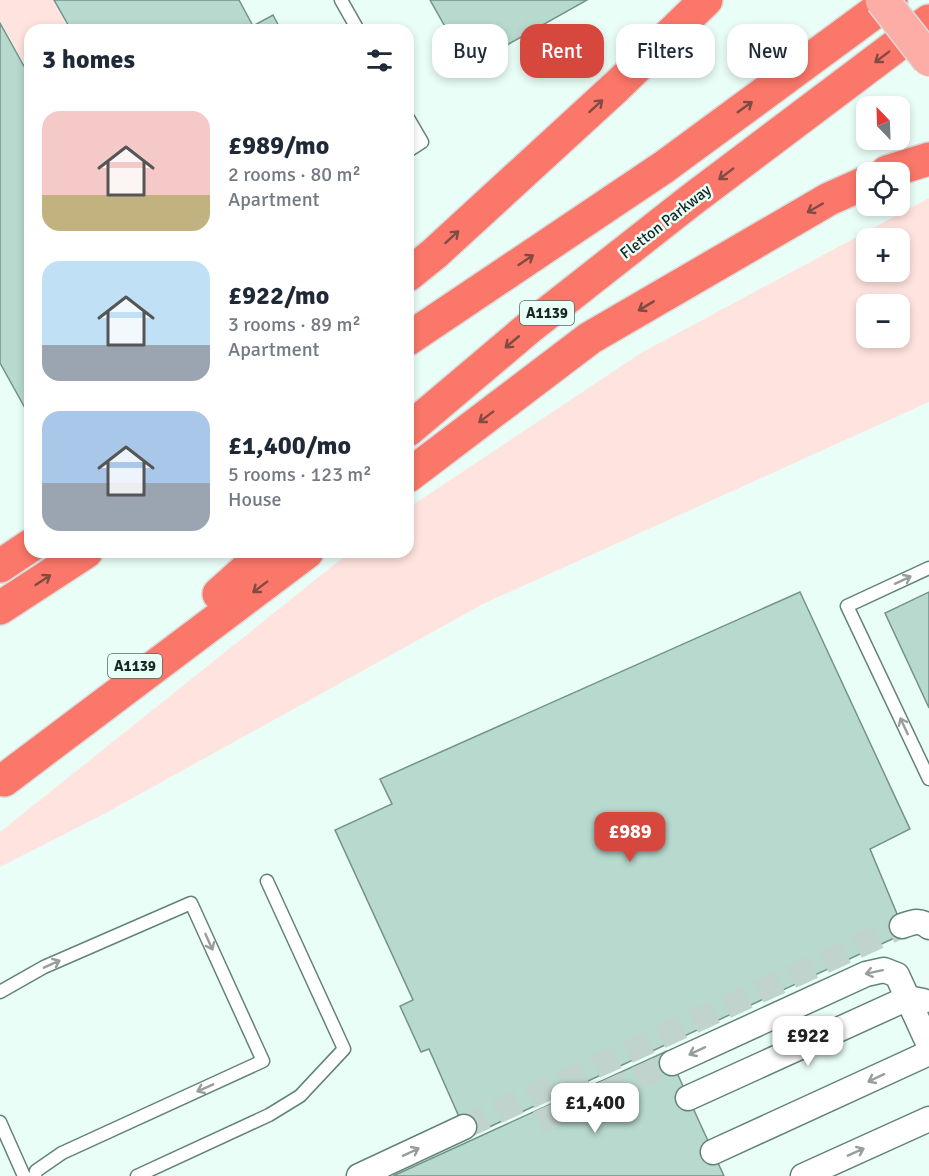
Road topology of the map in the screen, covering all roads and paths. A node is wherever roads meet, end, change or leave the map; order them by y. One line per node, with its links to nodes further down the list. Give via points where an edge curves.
1 (341, 0): 6 (lane)
2 (706, 0): 13 (highway, one-way to 2)
3 (882, 0): 7 (main road, bridge)
4 (891, 0): 14 (highway, one-way to 4, via 664,167)
5 (929, 21): 15 (highway, Fletton Parkway / A1139, one-way to 15, via 690,201)
6 (355, 24)
7 (929, 60)
8 (414, 128): 9 (lane, via 422,142)
9 (414, 147)
10 (929, 159): 11 (highway)
11 (910, 165)
12 (856, 187): 16 (highway, one-way to 16, via 590,338)
13 (414, 270)
14 (414, 335)
15 (414, 425)
16 (414, 471)
17 (24, 550): 21 (highway)
18 (77, 558): 23 (highway, one-way to 18)
19 (260, 558): 25 (highway, A1139)
20 (299, 558): 25 (highway, one-way to 25)
21 (0, 566)
22 (929, 568): 24 (lane, one-way to 22, via 847,606)
23 (0, 608)
24 (929, 779)
25 (2, 782)
26 (267, 882): 42 (lane, via 344,1049 300,1096 269,1115)
27 (902, 926): 28 (street, via 924,922)
28 (929, 927)
29 (0, 992): 41 (lane, one-way to 41, via 44,968 192,903 263,1061 62,1153 36,1171)
30 (908, 998): 31 (street, via 923,1000); 32 (street); 34 (street, one-way to 34, via 897,975 884,970 866,974); 35 (street)
31 (929, 1014)
32 (929, 1045)
33 (929, 1053): 39 (street, one-way to 39)
34 (672, 1063)
35 (688, 1098)
36 (929, 1119): 44 (street, one-way to 36)
37 (0, 1122): 40 (lane)
38 (464, 1128): 43 (street, one-way to 38)
39 (713, 1152)
40 (24, 1176)
41 (35, 1176)
42 (136, 1176)
43 (359, 1176)
44 (802, 1176)

